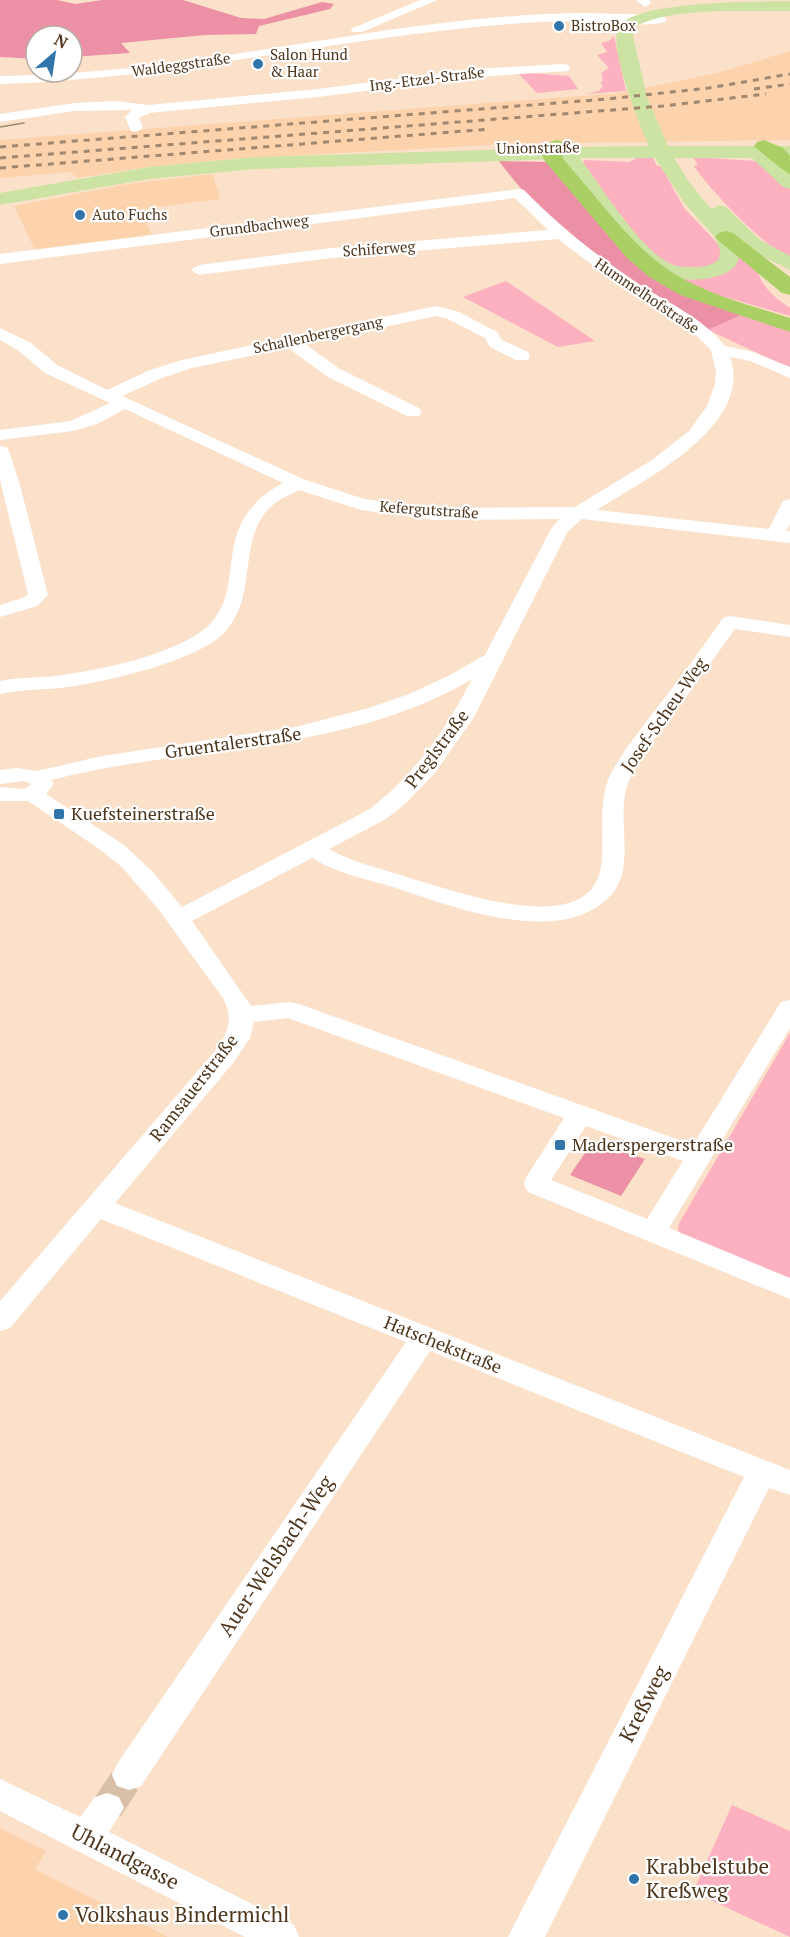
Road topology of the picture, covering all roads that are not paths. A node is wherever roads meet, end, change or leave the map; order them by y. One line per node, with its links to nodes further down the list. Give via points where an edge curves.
1 (431, 0): 4 (street, via 341,36 336,39)
2 (790, 8): 3 (main road, Waldeggstraße, via 692,14 661,19); 3 (main road, Waldeggstraße, via 678,10)
3 (640, 29): 4 (street, Waldeggstraße, via 576,16 474,24); 6 (main road); 6 (main road, via 626,28 625,36)
4 (339, 42): 7 (street, Waldeggstraße, via 120,74)
5 (563, 68): 8 (street, Ing.-Etzel-Straße, via 475,73)
6 (640, 76): 13 (main road, via 648,124)
7 (0, 80)
8 (149, 109): 9 (street, Ing.-Etzel-Straße, via 89,107); 10 (street, via 134,114)
9 (0, 118)
10 (136, 128)
11 (776, 150): 12 (main road, Unionstraße); 14 (highway); 15 (main road, via 762,159)
12 (559, 151): 17 (main road, Unionstraße, via 287,162 149,173); 19 (main road, via 640,250 657,265 688,273 717,270 730,259); 26 (highway, via 554,160 635,253 656,271 688,290)
13 (677, 164): 19 (main road, via 694,203); 20 (main road)
14 (790, 168)
15 (790, 183)
16 (519, 193): 18 (street, Hummelhofstraße); 21 (street, Grundbachweg)
17 (0, 199)
18 (559, 234): 23 (street, Schiferweg, via 331,253); 29 (street, Hummelhofstraße, via 700,331)
19 (726, 237): 25 (highway)
20 (753, 244): 22 (main road); 24 (highway)
21 (0, 259)
22 (790, 264)
23 (199, 270)
24 (790, 274)
25 (790, 288)
26 (790, 324)
27 (0, 333): 32 (street, Kefergutstraße, via 51,369)
28 (290, 341): 30 (street, Schallenbergergang, via 439,310 491,335 497,344); 32 (street, Schallenbergergang, via 180,366); 34 (street, via 334,373)
29 (720, 351): 31 (street, via 750,355); 40 (street, Preglstraße, via 724,383 706,423 674,453)
30 (522, 356)
31 (790, 373)
32 (107, 396): 33 (street, Kefergutstraße)
33 (124, 403): 35 (street, via 73,426); 37 (street, Kefergutstraße)
34 (413, 412)
35 (0, 435)
36 (0, 451): 38 (street)
37 (297, 483): 40 (street, Kefergutstraße, via 361,504 410,512); 45 (street, via 266,501 253,517 230,607 214,632 184,649 81,678)
38 (6, 490): 42 (street, via 38,595 24,605)
39 (790, 505): 41 (street)
40 (578, 513): 41 (street, Kefergutstraße); 44 (street, Preglstraße, via 560,529)
41 (782, 536)
42 (0, 611)
43 (790, 631): 51 (street, Josef-Scheu-Weg, via 730,622 621,776 610,812 611,873 603,891 583,905 542,914 495,910 340,863)
44 (494, 658): 46 (street, Gruentalerstraße); 47 (street, Preglstraße)
45 (3, 681)
46 (425, 695): 47 (street, via 448,701); 49 (street, Gruentalerstraße, via 317,731 77,766)
47 (463, 717): 51 (street, Preglstraße, via 427,768 398,799 370,820)
48 (0, 777): 49 (street, via 11,775)
49 (35, 786): 50 (street); 52 (street, via 48,807 125,858 146,877)
50 (0, 794)
51 (314, 849): 52 (street, Preglstraße)
52 (179, 918): 54 (street)
53 (790, 1008): 56 (street)
54 (242, 1015): 55 (street, Ramsauerstraße, via 290,1010); 57 (street, Ramsauerstraße, via 235,1042)
55 (580, 1114): 56 (street, Ramsauerstraße); 58 (street, via 537,1185)
56 (699, 1157): 58 (street)
57 (97, 1207): 60 (street, Ramsauerstraße); 61 (street, Hatschekstraße)
58 (652, 1233): 59 (street)
59 (790, 1289)
60 (0, 1320)
61 (424, 1338): 62 (street, Hatschekstraße); 63 (street, Auer-Welsbach-Weg)
62 (776, 1477): 68 (street, Kreßweg)
63 (129, 1775)
64 (0, 1794): 66 (street, Uhlandgasse)
65 (107, 1808): 66 (street)
66 (86, 1838): 67 (street, Uhlandgasse)
67 (281, 1937)
68 (526, 1937)

